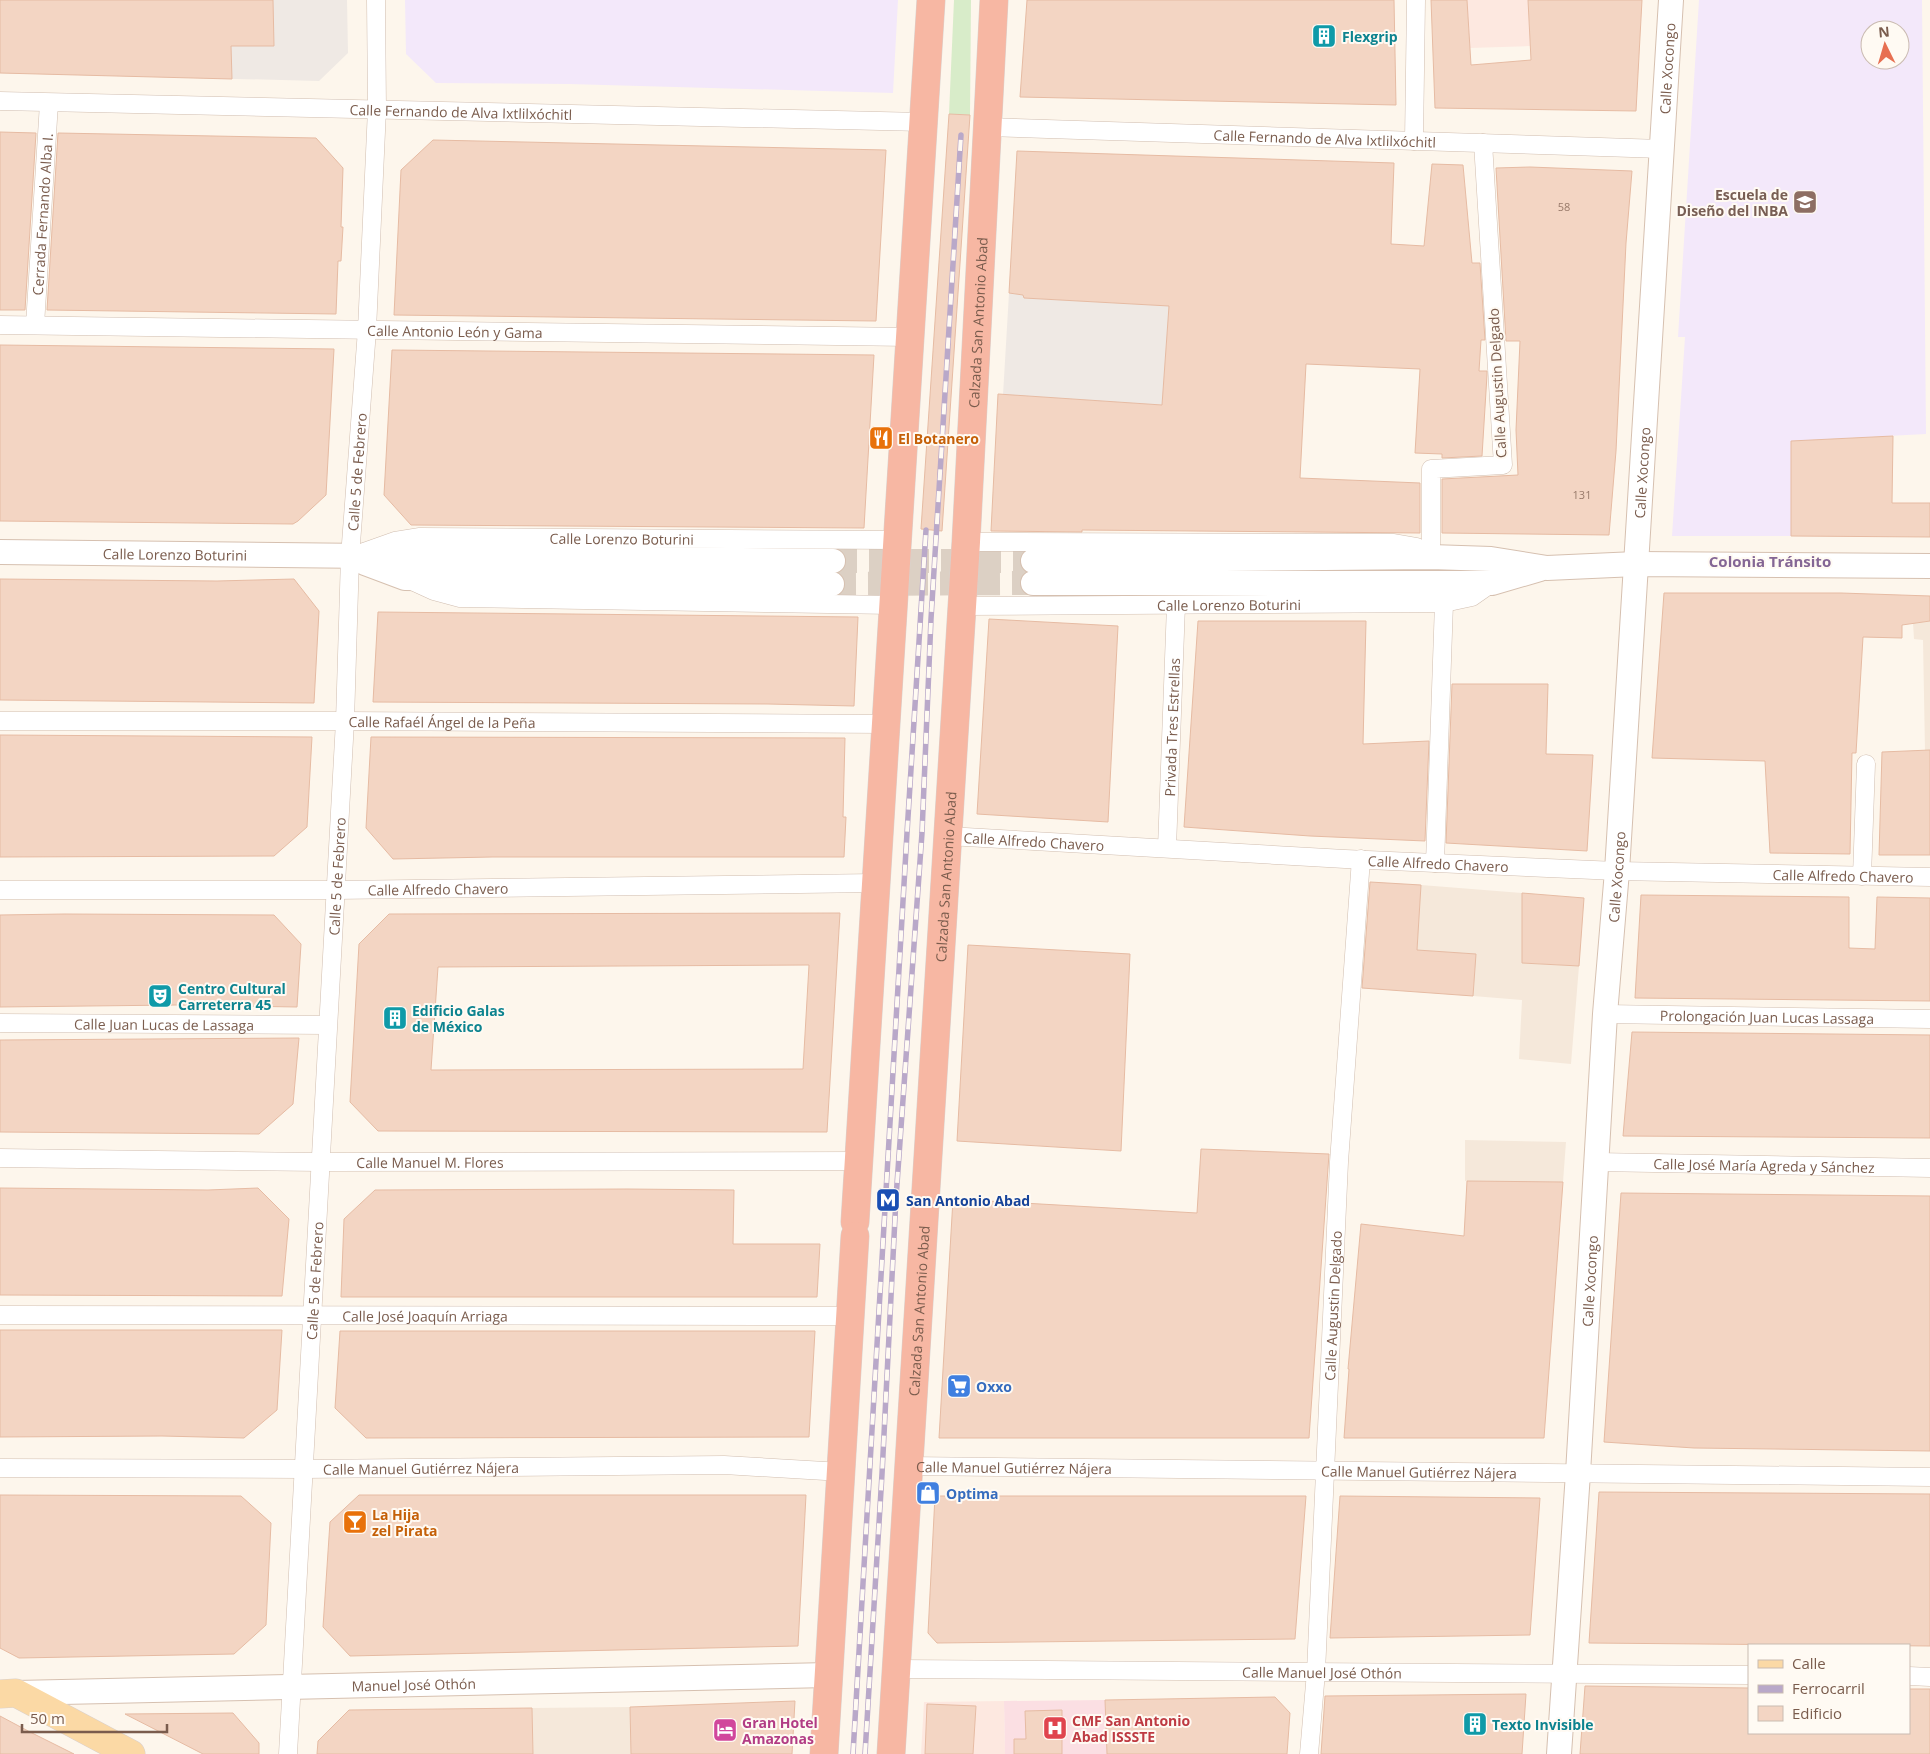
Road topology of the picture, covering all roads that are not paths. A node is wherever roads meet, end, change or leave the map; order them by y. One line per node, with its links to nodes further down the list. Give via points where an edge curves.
1 (376, 0): 8 (street, Calle 5 de Febrero)
2 (931, 0): 9 (highway)
3 (994, 0): 10 (highway, Calzada San Antonio Abad)
4 (1416, 0): 11 (street)
5 (1671, 0): 13 (main road, Calle Xocongo)
6 (0, 101): 7 (street, Calle Fernando de Alva Ixtlilxóchitl)
7 (48, 103): 8 (street, Calle Fernando de Alva Ixtlilxóchitl); 15 (street, Cerrada Fernando Alba I.)
8 (377, 109): 9 (street, Calle Fernando de Alva Ixtlilxóchitl); 16 (street, Calle 5 de Febrero)
9 (923, 122): 17 (highway)
10 (987, 128): 11 (street, Calle Fernando de Alva Ixtlilxóchitl); 19 (highway, Calzada San Antonio Abad)
11 (1414, 141): 12 (street, Calle Fernando de Alva Ixtlilxóchitl)
12 (1483, 143): 13 (street, Calle Fernando de Alva Ixtlilxóchitl); 22 (street, Calle Augustin Delgado, via 1503,464 1431,469)
13 (1662, 149): 23 (main road, Calle Xocongo)
14 (0, 325): 15 (street, Calle Antonio León y Gama)
15 (35, 325): 16 (street, Calle Antonio León y Gama)
16 (367, 330): 17 (street, Calle Antonio León y Gama); 21 (street, Calle 5 de Febrero)
17 (909, 336): 18 (highway)
18 (896, 540): 21 (street, Calle Lorenzo Boturini, via 420,537 395,541); 29 (highway)
19 (966, 542): 22 (street, Calle Lorenzo Boturini, via 1394,543 1417,547); 31 (highway, Calzada San Antonio Abad)
20 (0, 552): 21 (main road, Calle Lorenzo Boturini)
21 (350, 557): 26 (main road, Calle Lorenzo Boturini); 26 (main road, Calle Lorenzo Boturini, via 833,573); 33 (street, Calle 5 de Febrero)
22 (1431, 558): 25 (main road, Calle Lorenzo Boturini, via 1490,559); 27 (main road, Calle Lorenzo Boturini, via 1033,572)
23 (1636, 564): 24 (main road, Calle Lorenzo Boturini); 25 (main road, Calle Lorenzo Boturini); 40 (main road, Calle Xocongo)
24 (1930, 566)
25 (1547, 568): 27 (main road, Calle Lorenzo Boturini)
26 (405, 578): 29 (street, Calle Lorenzo Boturini, via 460,598)
27 (1492, 583): 28 (street, Calle Lorenzo Boturini, via 1472,597)
28 (1444, 603): 30 (street, Calle Lorenzo Boturini); 39 (street)
29 (893, 605): 34 (highway)
30 (1176, 605): 31 (street, Calle Lorenzo Boturini); 37 (street, Privada Tres Estrellas)
31 (962, 606): 36 (highway, Calzada San Antonio Abad)
32 (0, 721): 33 (street, Calle Rafaél Ángel de la Peña)
33 (344, 721): 34 (street, Calle Rafaél Ángel de la Peña); 45 (street, Calle 5 de Febrero)
34 (886, 724): 43 (highway)
35 (1866, 764): 41 (street)
36 (948, 836): 37 (street, Calle Alfredo Chavero); 58 (highway, Calzada San Antonio Abad)
37 (1167, 848): 38 (street, Calle Alfredo Chavero)
38 (1361, 859): 39 (street, Calle Alfredo Chavero); 61 (street, Calle Augustin Delgado, via 1339,1162)
39 (1435, 863): 40 (street, Calle Alfredo Chavero)
40 (1617, 870): 41 (street, Calle Alfredo Chavero); 46 (main road, Calle Xocongo)
41 (1862, 876): 42 (street, Calle Alfredo Chavero)
42 (1930, 877)
43 (876, 883): 45 (street, Calle Alfredo Chavero); 51 (highway)
44 (0, 890): 45 (street, Calle Alfredo Chavero)
45 (335, 890): 49 (street, Calle 5 de Febrero)
46 (1605, 1014): 47 (street, Prolongación Juan Lucas Lassaga); 53 (main road, Calle Xocongo)
47 (1930, 1019)
48 (0, 1023): 49 (street, Calle Juan Lucas de Lassaga)
49 (327, 1025): 52 (street, Calle 5 de Febrero)
50 (0, 1158): 52 (street, Calle Manuel M. Flores)
51 (859, 1161): 52 (street, Calle Manuel M. Flores); 57 (highway)
52 (320, 1162): 55 (street, Calle 5 de Febrero)
53 (1596, 1162): 54 (street, Calle José María Agreda y Sánchez); 63 (main road, Calle Xocongo)
54 (1930, 1168)
55 (312, 1315): 56 (street, Calle José Joaquín Arriaga); 57 (street, Calle José Joaquín Arriaga); 60 (street, Calle 5 de Febrero)
56 (0, 1316)
57 (850, 1316): 62 (highway)
58 (909, 1466): 61 (street, Calle Manuel Gutiérrez Nájera); 65 (highway, Calzada San Antonio Abad)
59 (0, 1468): 60 (street, Calle Manuel Gutiérrez Nájera)
60 (303, 1469): 62 (street, Calle Manuel Gutiérrez Nájera, via 724,1465); 72 (street, Calle 5 de Febrero)
61 (1325, 1471): 63 (street, Calle Manuel Gutiérrez Nájera); 66 (street, Calle Augustin Delgado)
62 (842, 1472): 68 (highway)
63 (1578, 1474): 64 (street, Calle Manuel Gutiérrez Nájera); 67 (main road, Calle Xocongo)
64 (1930, 1477)
65 (896, 1669): 66 (street, Calle Manuel José Othón); 77 (highway, Calzada San Antonio Abad)
66 (1316, 1672): 67 (street, Calle Manuel José Othón); 78 (street, Calle Augustin Delgado)
67 (1564, 1674): 69 (street, Calle Manuel José Othón); 79 (main road, Calle Xocongo)
68 (828, 1675): 72 (main road, Manuel José Othón); 76 (highway)
69 (1748, 1675)
70 (1910, 1676): 71 (street)
71 (1930, 1677)
72 (292, 1687): 73 (main road, Manuel José Othón); 75 (street, Calle 5 de Febrero)
73 (5, 1691): 74 (main road)
74 (131, 1754)
75 (288, 1754)
76 (824, 1754)
77 (891, 1754)
78 (1309, 1754)
79 (1558, 1754)

